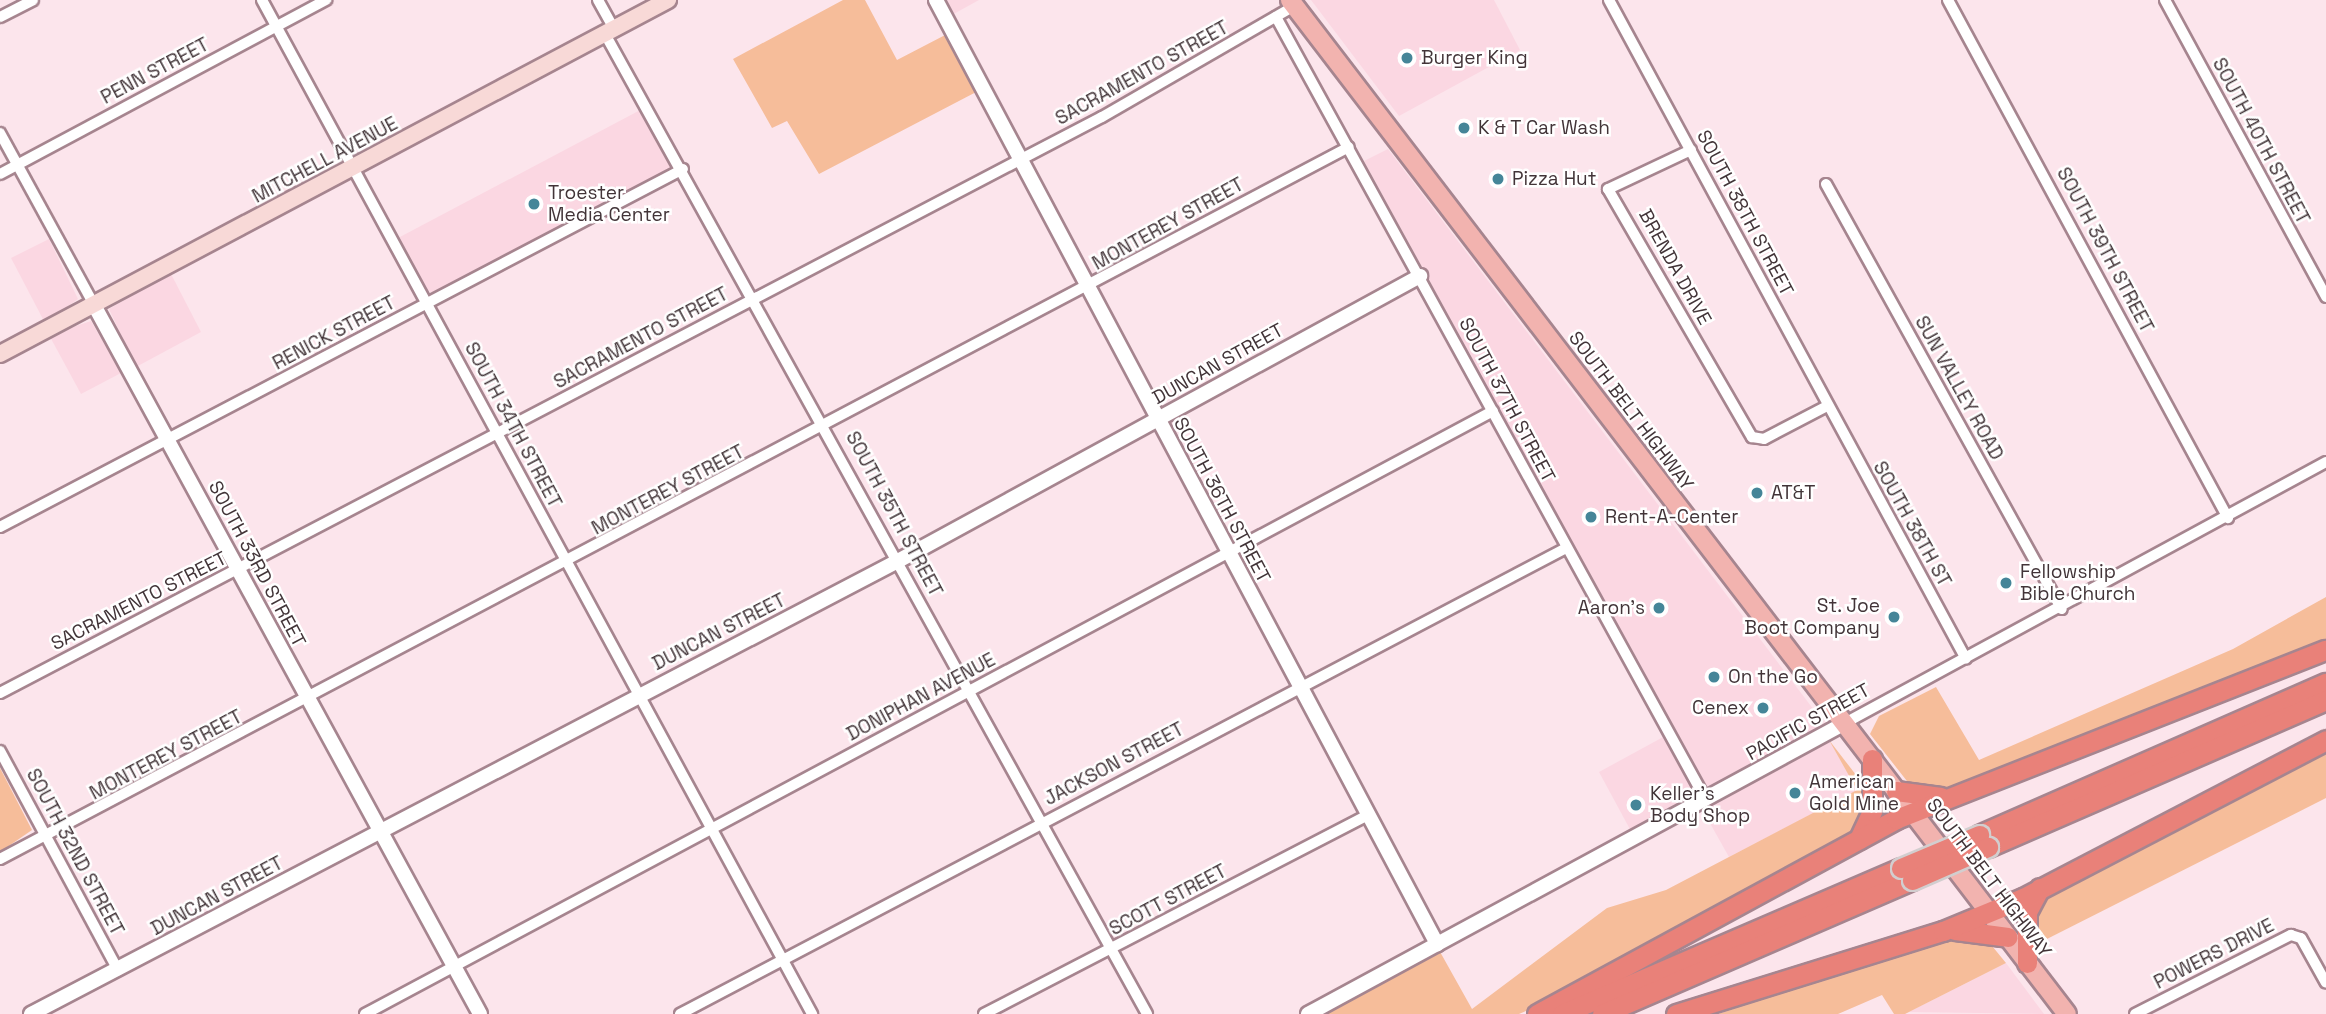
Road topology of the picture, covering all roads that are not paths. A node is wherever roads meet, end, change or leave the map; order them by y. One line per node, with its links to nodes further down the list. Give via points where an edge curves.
1 (33, 0): 11 (street)
2 (262, 0): 13 (street, SOUTH 34TH STREET)
3 (326, 0): 13 (street, PENN STREET)
4 (598, 0): 14 (street, SOUTH 35TH STREET)
5 (668, 0): 14 (main road, MITCHELL AVENUE)
6 (936, 0): 18 (street, SOUTH 36TH STREET)
7 (1609, 0): 17 (street, SOUTH 38TH STREET)
8 (1948, 0): 38 (street, SOUTH 39TH STREET)
9 (2165, 0): 27 (street, SOUTH 40TH STREET)
10 (1292, 3): 12 (street, SACRAMENTO STREET); 55 (main road, SOUTH BELT HIGHWAY)
11 (0, 17)
12 (1276, 18): 16 (street, SOUTH 37TH STREET); 18 (street, SACRAMENTO STREET)
13 (276, 26): 19 (street, PENN STREET); 20 (street, SOUTH 34TH STREET)
14 (610, 31): 20 (main road, MITCHELL AVENUE); 21 (street, SOUTH 35TH STREET)
15 (0, 133): 19 (street, SOUTH 33RD STREET)
16 (1349, 147): 24 (street, SOUTH 37TH STREET); 25 (street, MONTEREY STREET)
17 (1691, 150): 31 (street, SOUTH 38TH STREET); 31 (street, BRENDA DRIVE, via 1608,189 1752,437 1759,441)
18 (1022, 158): 25 (street, SOUTH 36TH STREET); 26 (street, SACRAMENTO STREET)
19 (18, 165): 22 (street, PENN STREET); 28 (street, SOUTH 33RD STREET)
20 (354, 169): 28 (main road, MITCHELL AVENUE); 29 (street, SOUTH 34TH STREET)
21 (683, 169): 26 (street, SOUTH 35TH STREET); 29 (street, RENICK STREET)
22 (0, 174)
23 (1826, 184): 45 (street, SUN VALLEY ROAD)
24 (1420, 276): 32 (street, SOUTH 37TH STREET); 33 (street, DUNCAN STREET)
25 (1087, 289): 33 (street, SOUTH 36TH STREET); 34 (street, MONTEREY STREET)
26 (755, 297): 34 (street, SOUTH 35TH STREET); 35 (street, SACRAMENTO STREET)
27 (2326, 298)
28 (94, 304): 30 (main road, MITCHELL AVENUE); 36 (street, SOUTH 33RD STREET)
29 (428, 304): 35 (street, SOUTH 34TH STREET); 36 (street, RENICK STREET)
30 (0, 354)
31 (1828, 406): 47 (street, SOUTH 38TH ST)
32 (1493, 411): 40 (street, SOUTH 37TH STREET); 41 (street, DONIPHAN AVENUE)
33 (1158, 420): 41 (street, SOUTH 36TH STREET); 42 (street, DUNCAN STREET)
34 (826, 425): 42 (street, SOUTH 35TH STREET); 43 (street, MONTEREY STREET)
35 (498, 434): 43 (street, SOUTH 34TH STREET); 44 (street, SACRAMENTO STREET)
36 (169, 440): 39 (street, RENICK STREET); 44 (street, SOUTH 33RD STREET)
37 (2326, 462): 38 (street, PACIFIC STREET)
38 (2228, 518): 45 (street, PACIFIC STREET)
39 (0, 527)
40 (1566, 548): 49 (street, JACKSON STREET); 61 (street, SOUTH 37TH STREET)
41 (1229, 554): 49 (street, SOUTH 36TH STREET); 50 (street, DONIPHAN AVENUE)
42 (898, 561): 50 (street, SOUTH 35TH STREET); 52 (street, DUNCAN STREET)
43 (567, 564): 52 (street, SOUTH 34TH STREET); 53 (street, MONTEREY STREET)
44 (238, 569): 51 (street, SACRAMENTO STREET); 53 (street, SOUTH 33RD STREET)
45 (2062, 609): 47 (street, PACIFIC STREET)
46 (2326, 650): 60 (highway)
47 (1966, 659): 55 (street, PACIFIC STREET)
48 (2326, 682): 69 (highway)
49 (1299, 687): 63 (street, SOUTH 36TH STREET); 64 (street, JACKSON STREET)
50 (969, 691): 64 (street, SOUTH 35TH STREET); 65 (street, DONIPHAN AVENUE)
51 (0, 693)
52 (638, 696): 65 (street, SOUTH 34TH STREET); 66 (street, DUNCAN STREET)
53 (308, 700): 66 (street, SOUTH 33RD STREET); 67 (street, MONTEREY STREET)
54 (2326, 700): 69 (highway)
55 (1844, 723): 58 (main road, SOUTH BELT HIGHWAY); 61 (street, PACIFIC STREET)
56 (2326, 740): 72 (highway)
57 (0, 751): 67 (street, SOUTH 32ND STREET)
58 (1872, 759): 59 (main road, SOUTH BELT HIGHWAY); 68 (highway, via 1872,811)
59 (1896, 791): 60 (highway); 62 (main road, SOUTH BELT HIGHWAY)
60 (1949, 797): 62 (highway)
61 (1706, 800): 76 (street, PACIFIC STREET)
62 (1913, 812): 68 (highway); 73 (main road, SOUTH BELT HIGHWAY)
63 (1368, 815): 76 (street, SOUTH 36TH STREET); 77 (street, SCOTT STREET)
64 (1042, 822): 77 (street, SOUTH 35TH STREET); 78 (street, JACKSON STREET)
65 (710, 829): 78 (street, SOUTH 34TH STREET); 81 (street, DONIPHAN AVENUE)
66 (380, 831): 81 (street, SOUTH 33RD STREET); 82 (street, DUNCAN STREET)
67 (46, 836): 70 (street, MONTEREY STREET); 82 (street, SOUTH 32ND STREET)
68 (1858, 839): 92 (highway)
69 (1984, 841): 71 (highway, bridge)
70 (0, 859)
71 (1907, 874): 93 (highway); 94 (highway)
72 (2040, 888): 73 (highway); 80 (highway, via 2027,912)
73 (1988, 912): 74 (highway); 75 (main road, SOUTH BELT HIGHWAY)
74 (1943, 931): 75 (highway); 95 (highway)
75 (2008, 937): 80 (main road, SOUTH BELT HIGHWAY)
76 (1437, 944): 91 (street, PACIFIC STREET)
77 (1111, 949): 89 (street, SCOTT STREET); 90 (street, SOUTH 35TH STREET)
78 (781, 959): 87 (street, JACKSON STREET); 88 (street, SOUTH 34TH STREET)
79 (2321, 962): 83 (street, POWERS DRIVE); 97 (street, POWERS DRIVE, via 2301,938 2291,935)
80 (2027, 963): 96 (main road, SOUTH BELT HIGHWAY)
81 (454, 967): 85 (street, DONIPHAN AVENUE); 86 (street, SOUTH 33RD STREET)
82 (118, 970): 84 (street, DUNCAN STREET)
83 (2326, 984)
84 (31, 1014)
85 (365, 1014)
86 (480, 1014)
87 (680, 1014)
88 (812, 1014)
89 (984, 1014)
90 (1147, 1014)
91 (1308, 1014)
92 (1537, 1014)
93 (1562, 1014)
94 (1602, 1014)
95 (1676, 1014)
96 (2067, 1014)
97 (2135, 1014)

